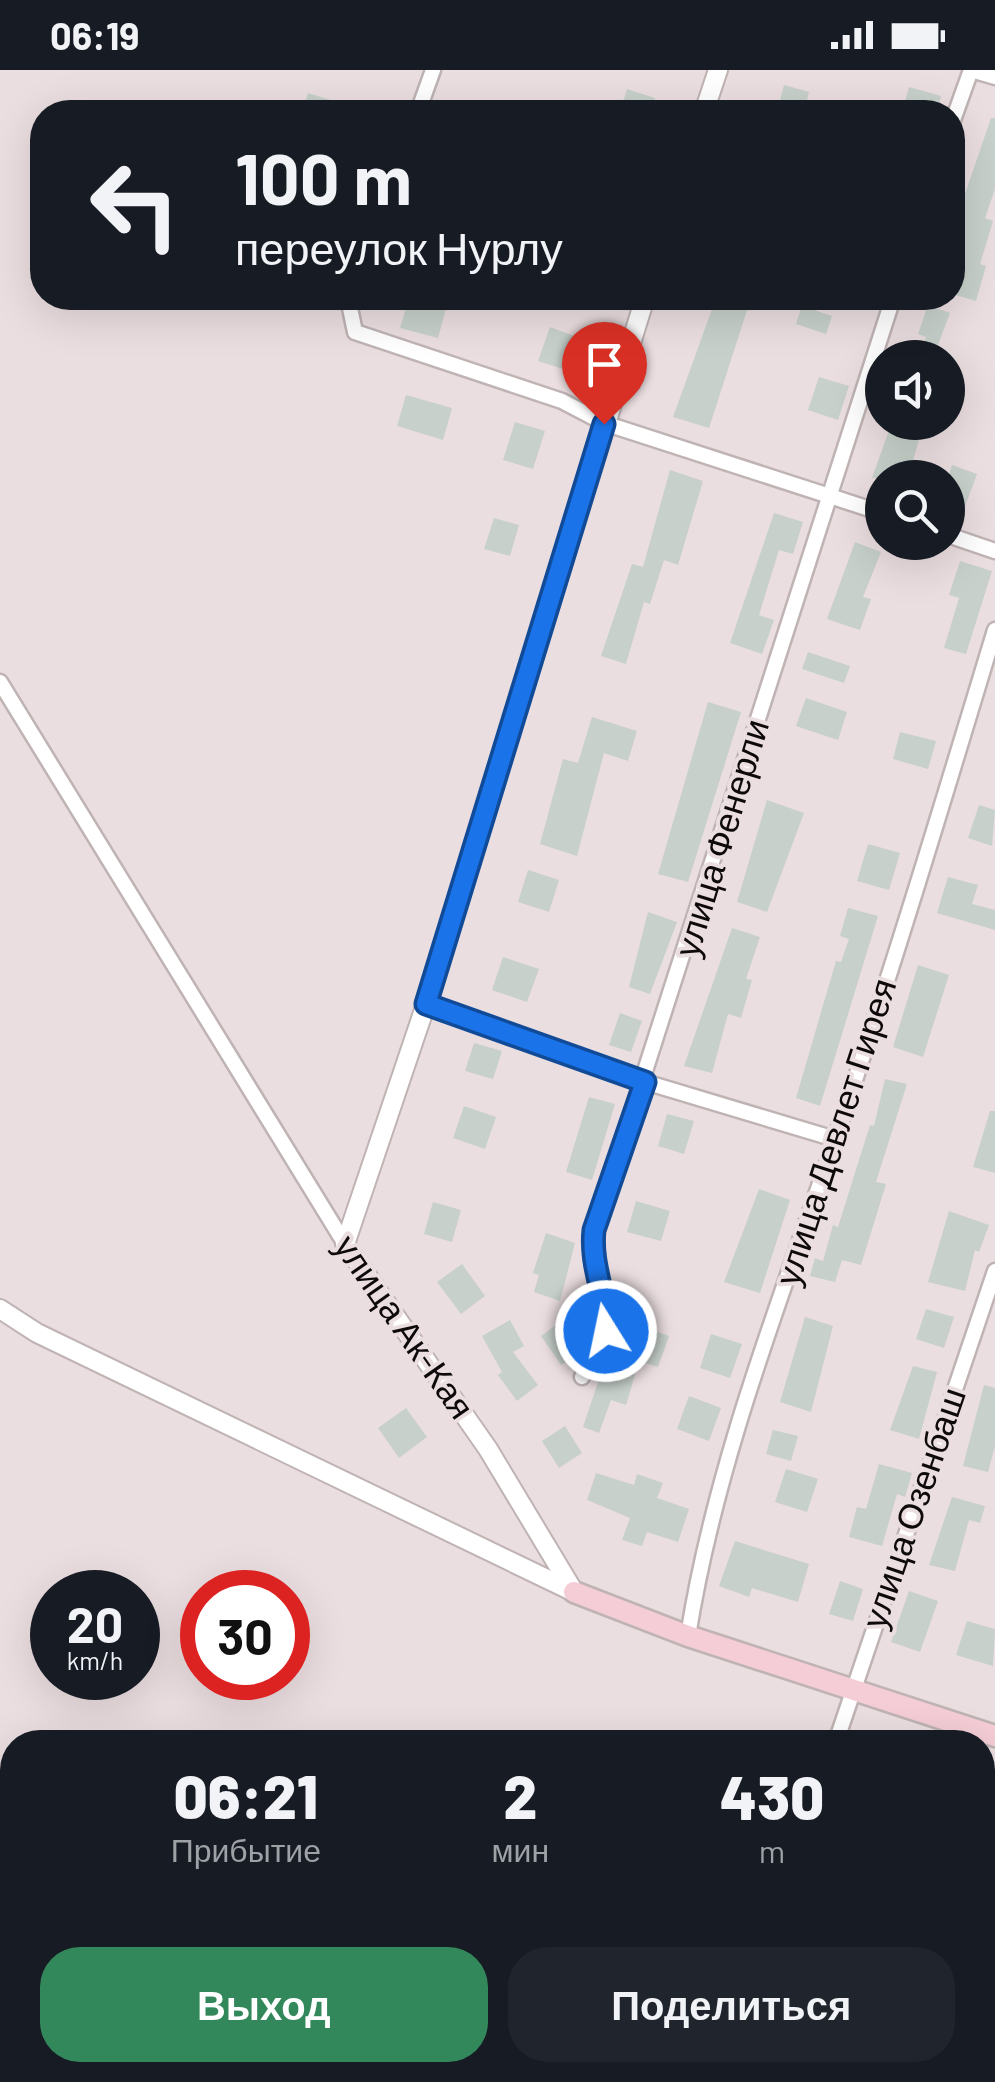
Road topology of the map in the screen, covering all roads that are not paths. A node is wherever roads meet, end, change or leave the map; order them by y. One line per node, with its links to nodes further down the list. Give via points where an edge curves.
1 (433, 70): 5 (street)
2 (718, 70): 6 (street)
3 (971, 70): 4 (street); 7 (street)
4 (995, 76)
5 (422, 100)
6 (708, 100)
7 (960, 100)
8 (350, 310): 11 (street, via 355,332 562,401)
9 (640, 310): 11 (street)
10 (888, 310): 12 (street, улица Фенерли)
11 (604, 424): 12 (street); 18 (street)
12 (828, 494): 13 (street); 19 (street, улица Фенерли)
13 (865, 507)
14 (965, 541): 15 (street)
15 (995, 551)
16 (995, 630): 20 (street, улица Девлет Гирея)
17 (0, 682): 21 (street, улица Ак-Кая)
18 (426, 1004): 19 (street); 21 (street)
19 (645, 1082): 20 (street); 24 (street, улица Фенерли, via 594,1230 591,1255 606,1331)
20 (835, 1139): 26 (street, улица Девлет Гирея, via 748,1390 701,1552)
21 (345, 1244): 25 (street, улица Ак-Кая, via 488,1449)
22 (995, 1271): 27 (street, улица Озенбаш)
23 (0, 1309): 25 (street)
24 (582, 1376)
25 (574, 1592): 26 (main road)
26 (688, 1636): 27 (main road)
27 (852, 1689): 28 (street, улица Озенбаш); 29 (main road)
28 (840, 1730)
29 (977, 1730)

